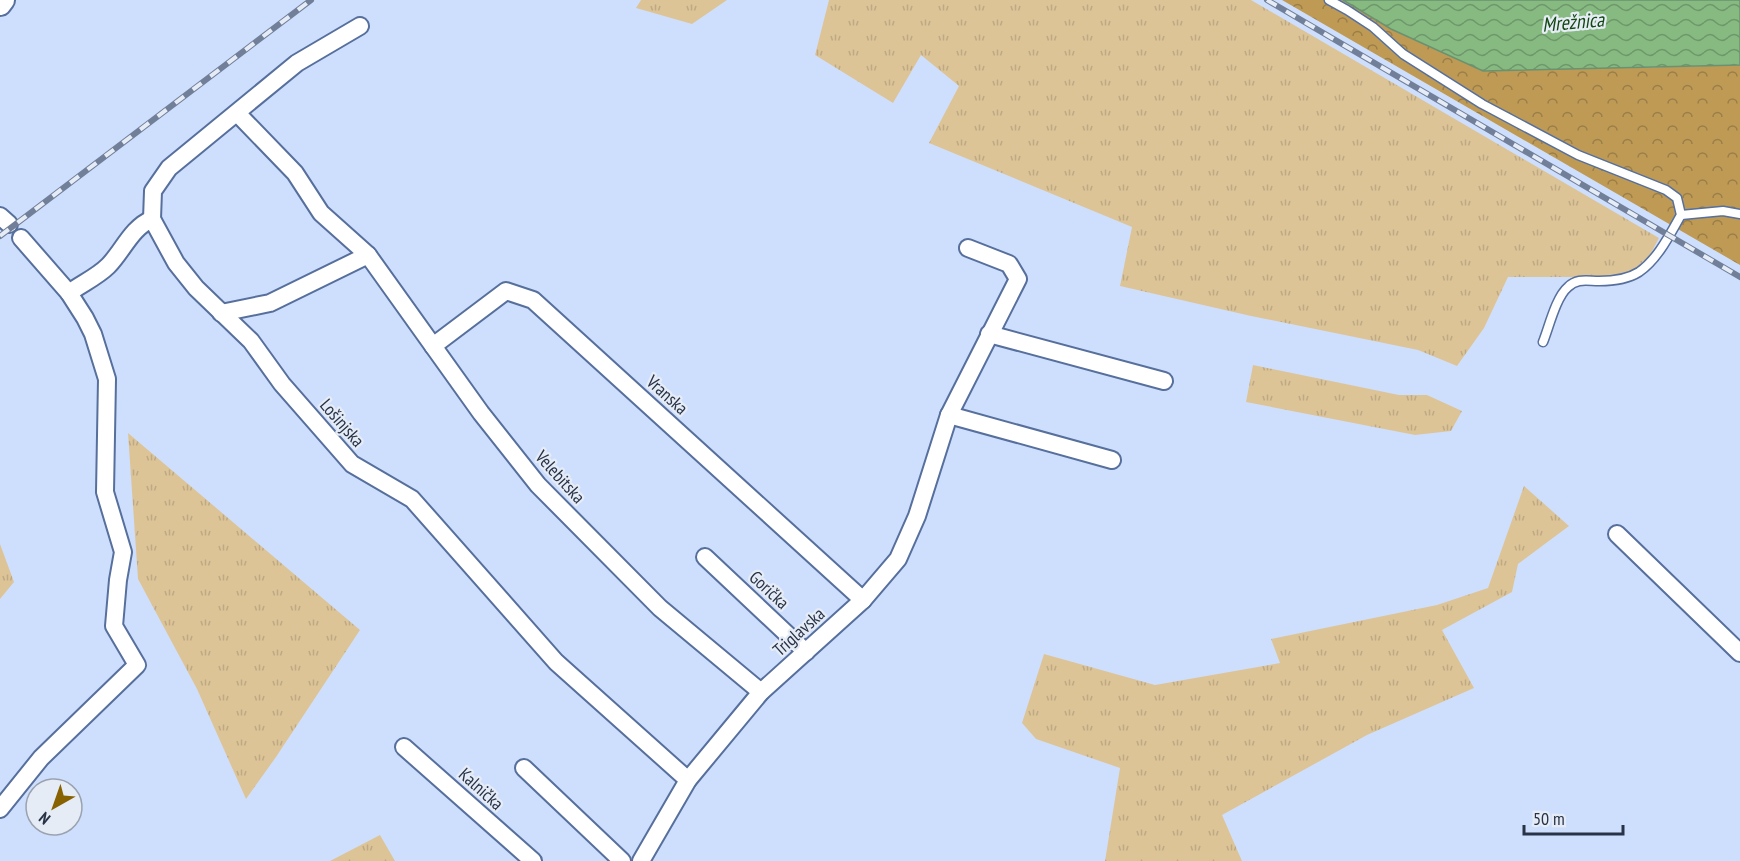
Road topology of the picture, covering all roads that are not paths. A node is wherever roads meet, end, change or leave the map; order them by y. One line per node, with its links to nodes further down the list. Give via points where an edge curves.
1 (3, 0): 3 (main road)
2 (1329, 0): 9 (lane, via 1373,27 1403,54 1482,104 1578,154 1666,190 1677,198)
3 (0, 4)
4 (360, 26): 5 (street, via 297,63)
5 (237, 113): 10 (street, via 169,168 153,191); 13 (street, Velebitska, via 295,173 321,213)
6 (1740, 205): 7 (lane)
7 (1730, 212): 8 (lane); 9 (lane)
8 (1740, 214)
9 (1681, 215): 17 (lane, via 1639,272 1622,279 1577,280 1566,288)
10 (152, 219): 14 (street, via 143,223 108,266); 15 (street, Lošinjska, via 176,263)
11 (21, 238): 14 (street)
12 (968, 248): 16 (street, Triglavska, via 1009,264 1018,279)
13 (368, 255): 15 (street, via 270,303); 18 (street, Velebitska)
14 (69, 293): 31 (street, via 93,334 107,379 105,492 123,552 114,626 137,665 41,758)
15 (222, 313): 30 (street, Lošinjska, via 251,341 282,384 352,464 412,499 556,662)
16 (989, 334): 19 (street); 20 (street, Triglavska)
17 (1543, 342)
18 (433, 346): 24 (street, Vranska, via 506,291 533,300); 27 (street, Velebitska, via 538,485 660,608)
19 (1164, 381)
20 (950, 415): 21 (street); 24 (street, Triglavska, via 917,516 898,559)
21 (1112, 460)
22 (1617, 534): 26 (street)
23 (705, 557): 25 (street, Gorička)
24 (863, 600): 25 (street, Triglavska)
25 (806, 652): 27 (street, Triglavska)
26 (1740, 653)
27 (761, 692): 30 (street, Triglavska)
28 (404, 747): 32 (street, Kalnička)
29 (524, 768): 33 (street)
30 (688, 780): 34 (street, Triglavska)
31 (0, 809)
32 (533, 861)
33 (622, 861)
34 (641, 861)

